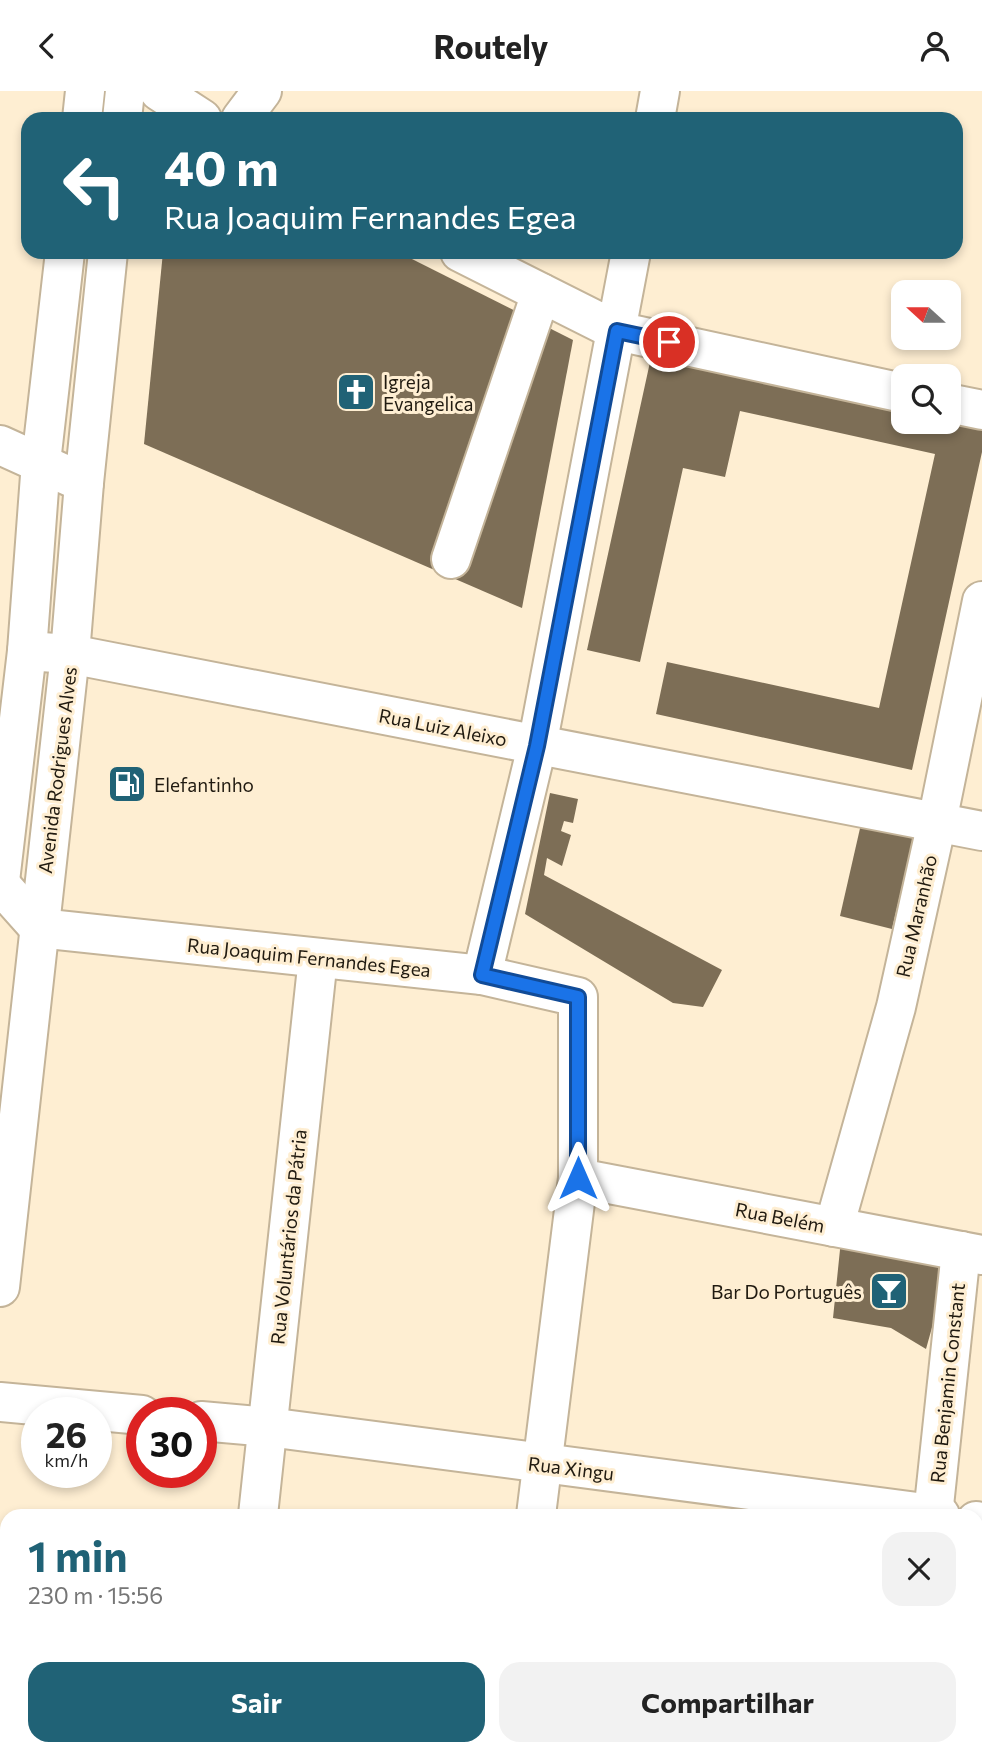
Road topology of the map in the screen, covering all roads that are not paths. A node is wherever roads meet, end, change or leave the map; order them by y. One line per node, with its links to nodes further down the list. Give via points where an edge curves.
1 (85, 91): 6 (street)
2 (125, 91): 7 (street)
3 (159, 91): 8 (street)
4 (262, 91): 9 (street)
5 (660, 91): 10 (street)
6 (83, 112)
7 (123, 112)
8 (191, 112)
9 (247, 112)
10 (656, 112)
11 (64, 259): 21 (street)
12 (107, 259): 22 (street, Avenida Rodrigues Alves)
13 (474, 259): 15 (street)
14 (630, 259): 16 (street)
15 (541, 293): 16 (street); 23 (street)
16 (617, 331): 17 (street); 27 (street)
17 (891, 390)
18 (961, 406): 19 (street)
19 (982, 410)
20 (0, 445): 21 (street)
21 (41, 462): 22 (street); 25 (street)
22 (84, 483): 26 (street, Avenida Rodrigues Alves)
23 (451, 559)
24 (982, 601): 28 (street, Rua Maranhão)
25 (27, 651): 26 (street, Rua Luiz Aleixo); 30 (street)
26 (70, 654): 27 (street, Rua Luiz Aleixo); 31 (street, Avenida Rodrigues Alves)
27 (537, 746): 28 (street, Rua Luiz Aleixo); 33 (street)
28 (937, 822): 29 (street, Rua Luiz Aleixo); 35 (street, Rua Maranhão, via 896,1007)
29 (982, 831)
30 (0, 882): 31 (street)
31 (39, 928): 32 (street, Rua Joaquim Fernandes Egea); 37 (street, Avenida Rodrigues Alves)
32 (318, 958): 33 (street, Rua Joaquim Fernandes Egea); 41 (street, Rua Voluntários da Pátria)
33 (482, 975): 34 (street, Rua Joaquim Fernandes Egea, via 578,997)
34 (578, 1178): 35 (street, Rua Belém); 42 (street)
35 (834, 1227): 36 (street, Rua Belém)
36 (971, 1253): 46 (street, Rua Benjamin Constant)
37 (0, 1287)
38 (0, 1402): 39 (street)
39 (126, 1414)
40 (217, 1422): 41 (street, Rua Xingu)
41 (268, 1427): 42 (street, Rua Xingu); 43 (street, Rua Voluntários da Pátria)
42 (541, 1464): 44 (street); 45 (street, Rua Xingu)
43 (259, 1509)
44 (537, 1509)
45 (889, 1509)
46 (936, 1509)

